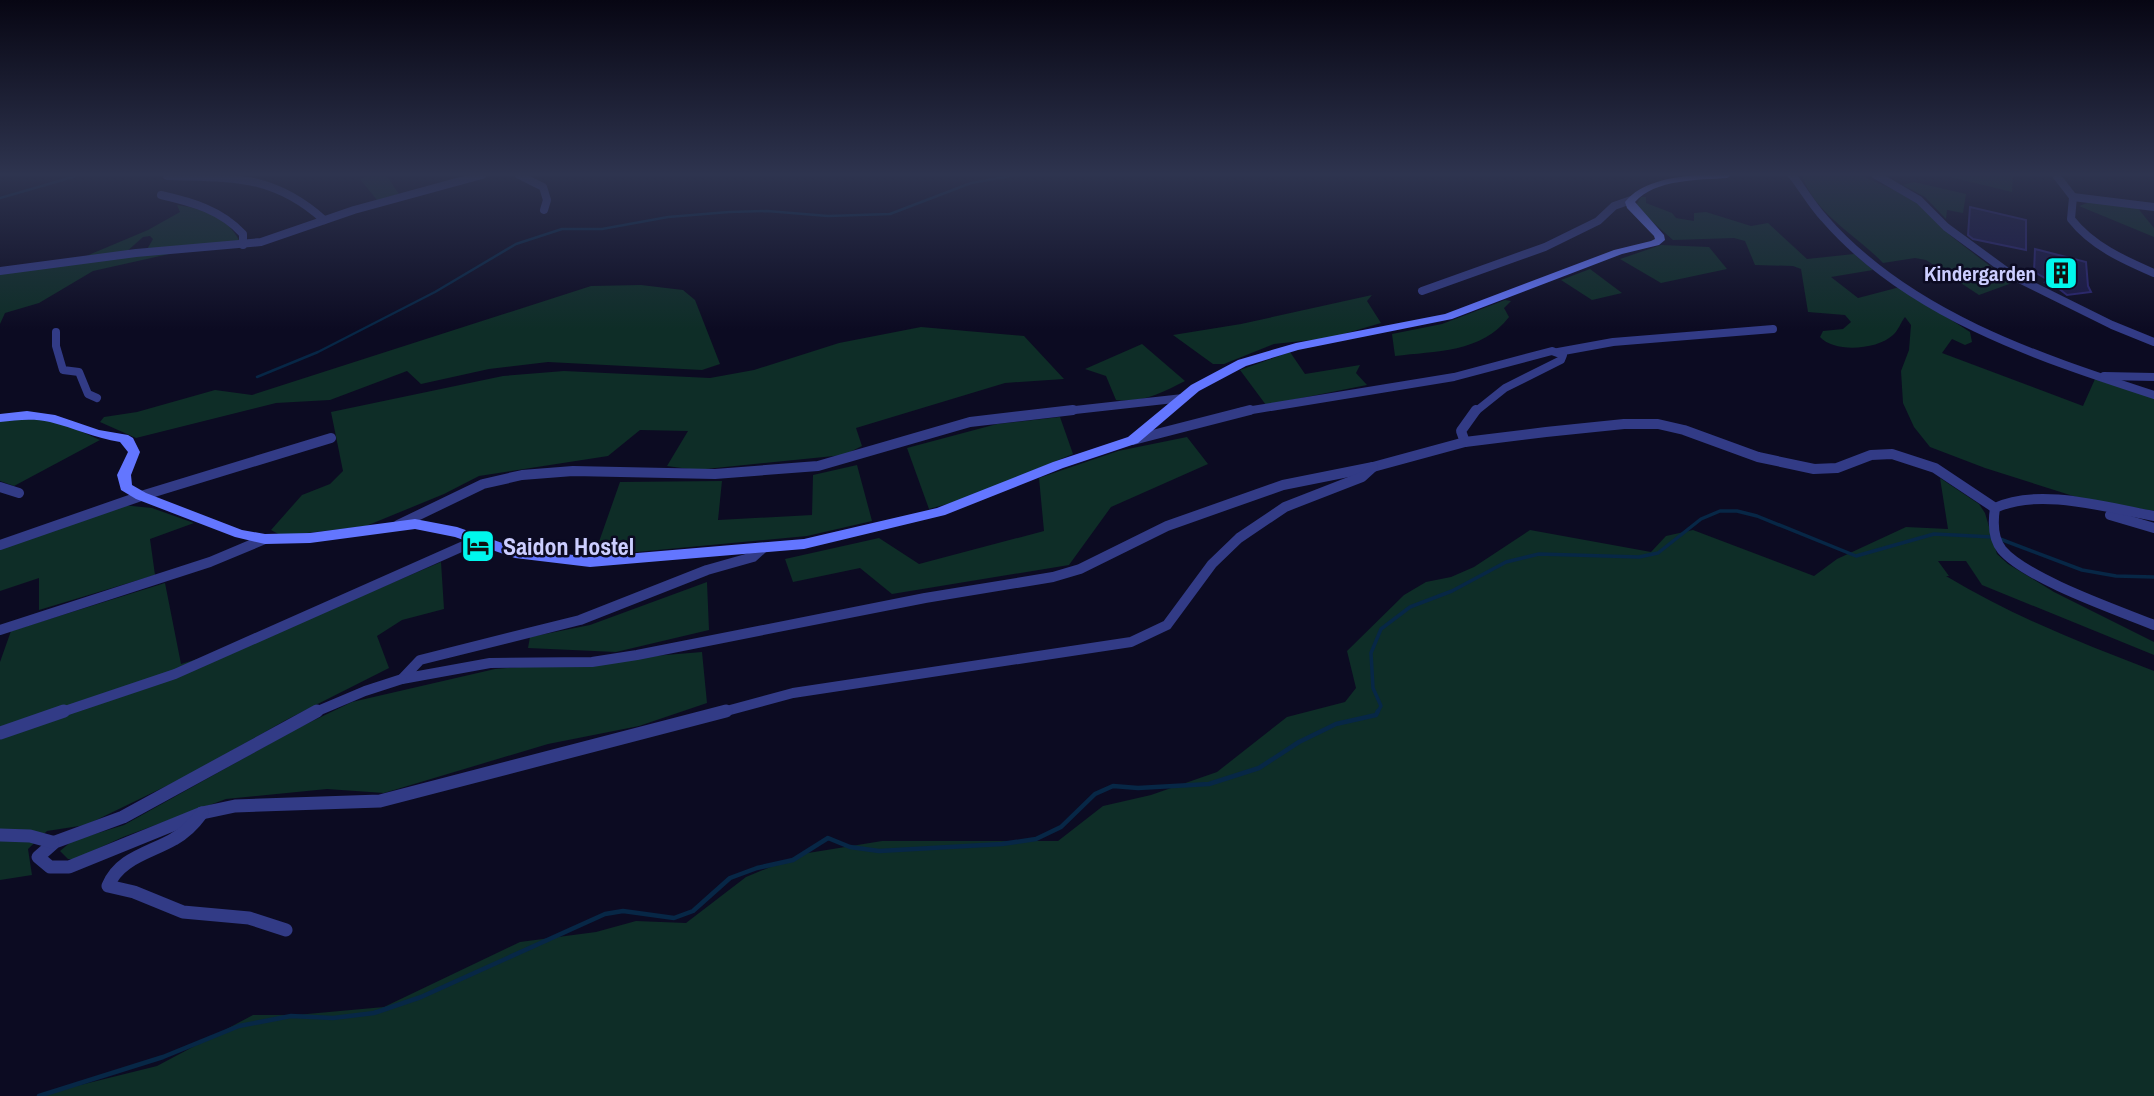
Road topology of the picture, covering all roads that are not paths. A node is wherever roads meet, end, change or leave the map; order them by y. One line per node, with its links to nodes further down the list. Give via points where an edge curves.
1 (236, 226): 8 (street, via 243,234)
2 (308, 226): 8 (street)
3 (1588, 226): 11 (street, via 1545,247)
4 (1650, 226): 20 (street, via 1659,235 1658,242 1448,317 1261,356 1217,374)
5 (1831, 226): 16 (street, via 1887,275 1986,334)
6 (1945, 226): 14 (street, via 2013,276)
7 (2077, 226): 10 (street, via 2113,253)
8 (243, 246): 9 (street, via 136,253)
9 (0, 271)
10 (2154, 273)
11 (1422, 291)
12 (1773, 329): 15 (street, via 1613,342)
13 (56, 332): 19 (street, via 63,370 79,372 88,394)
14 (2154, 342)
15 (1559, 352): 23 (street, via 1454,377 1241,412); 24 (street, via 1561,360 1517,382 1474,414 1461,431)
16 (2091, 375): 17 (street); 18 (street)
17 (2154, 377)
18 (2154, 395)
19 (97, 398)
20 (1183, 398): 23 (street); 32 (street, via 970,422 818,466 715,474 573,471 523,475 483,484)
21 (0, 418): 28 (street, via 40,416 128,441 133,459 124,483)
22 (331, 438): 28 (street)
23 (1133, 440): 37 (street, via 940,512 804,544)
24 (1465, 442): 25 (street); 30 (street, via 1658,424 1799,468 1838,468 1878,454 1908,458 1944,473)
25 (1373, 467): 40 (street, via 1314,477 1233,501 1053,577 637,655 592,662 490,663); 42 (street, via 1362,477 1285,507 1239,538 1212,564 1167,625 1131,642 793,693 380,801 235,806)
26 (0, 487): 27 (street)
27 (19, 493)
28 (141, 496): 34 (street); 36 (street)
29 (2075, 503): 30 (street, via 2017,499 2002,502); 31 (street); 33 (street)
30 (1994, 512): 38 (street, via 1999,547 2007,556)
31 (2154, 516)
32 (398, 525): 34 (street, via 310,538); 35 (street, via 436,527)
33 (2154, 528)
34 (265, 539): 39 (street, via 210,562)
35 (477, 540): 37 (street, via 515,553 590,562); 41 (street, via 175,674)
36 (0, 545)
37 (763, 548): 40 (street, via 753,557 707,570 580,620 420,660)
38 (2154, 625)
39 (0, 630)
40 (402, 679): 44 (street, via 364,690 289,726 155,802 103,826)
41 (0, 733)
42 (202, 813): 44 (street, via 69,867 50,867 38,857); 45 (street, via 186,831 124,866 108,886 189,914 250,917)
43 (0, 835): 44 (street)
44 (52, 842)
45 (286, 930)

